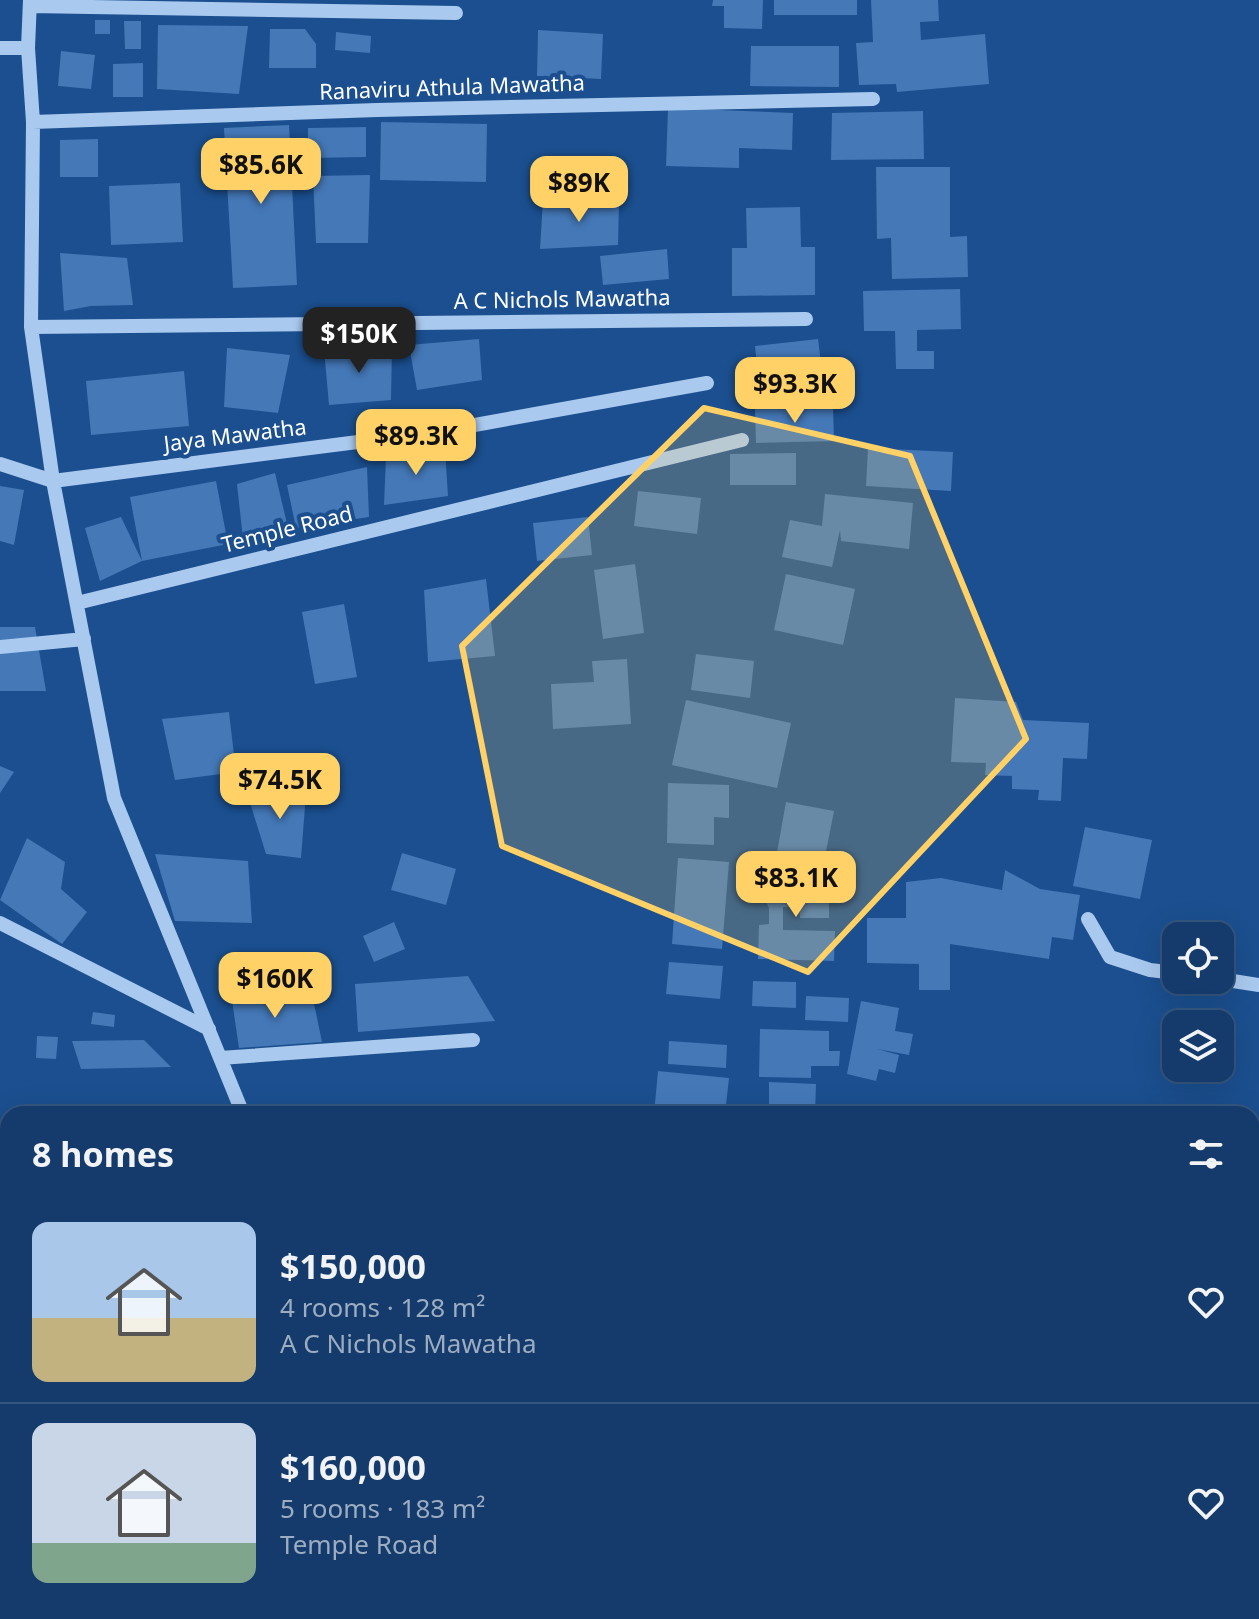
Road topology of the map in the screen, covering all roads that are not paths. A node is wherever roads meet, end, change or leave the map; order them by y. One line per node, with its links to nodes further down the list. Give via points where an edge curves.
1 (30, 3): 2 (street); 4 (street)
2 (456, 13)
3 (0, 48): 4 (street)
4 (28, 48): 6 (street)
5 (873, 99): 6 (street, Ranaviru Athula Mawatha)
6 (33, 122): 8 (street)
7 (806, 319): 8 (street, A C Nichols Mawatha)
8 (31, 327): 12 (street)
9 (707, 383): 12 (street, Jaya Mawatha, via 436,432)
10 (742, 440): 13 (street, Temple Road)
11 (0, 464): 12 (street)
12 (53, 481): 13 (street)
13 (77, 603): 14 (street)
14 (84, 639): 15 (street); 21 (street, via 114,798)
15 (0, 647)
16 (1088, 919): 18 (street, via 1110,957)
17 (0, 923): 21 (street)
18 (1162, 971)
19 (1234, 981): 20 (street)
20 (1259, 985)
21 (209, 1029): 23 (street)
22 (473, 1040): 23 (street)
23 (220, 1058): 24 (street)
24 (240, 1106)

